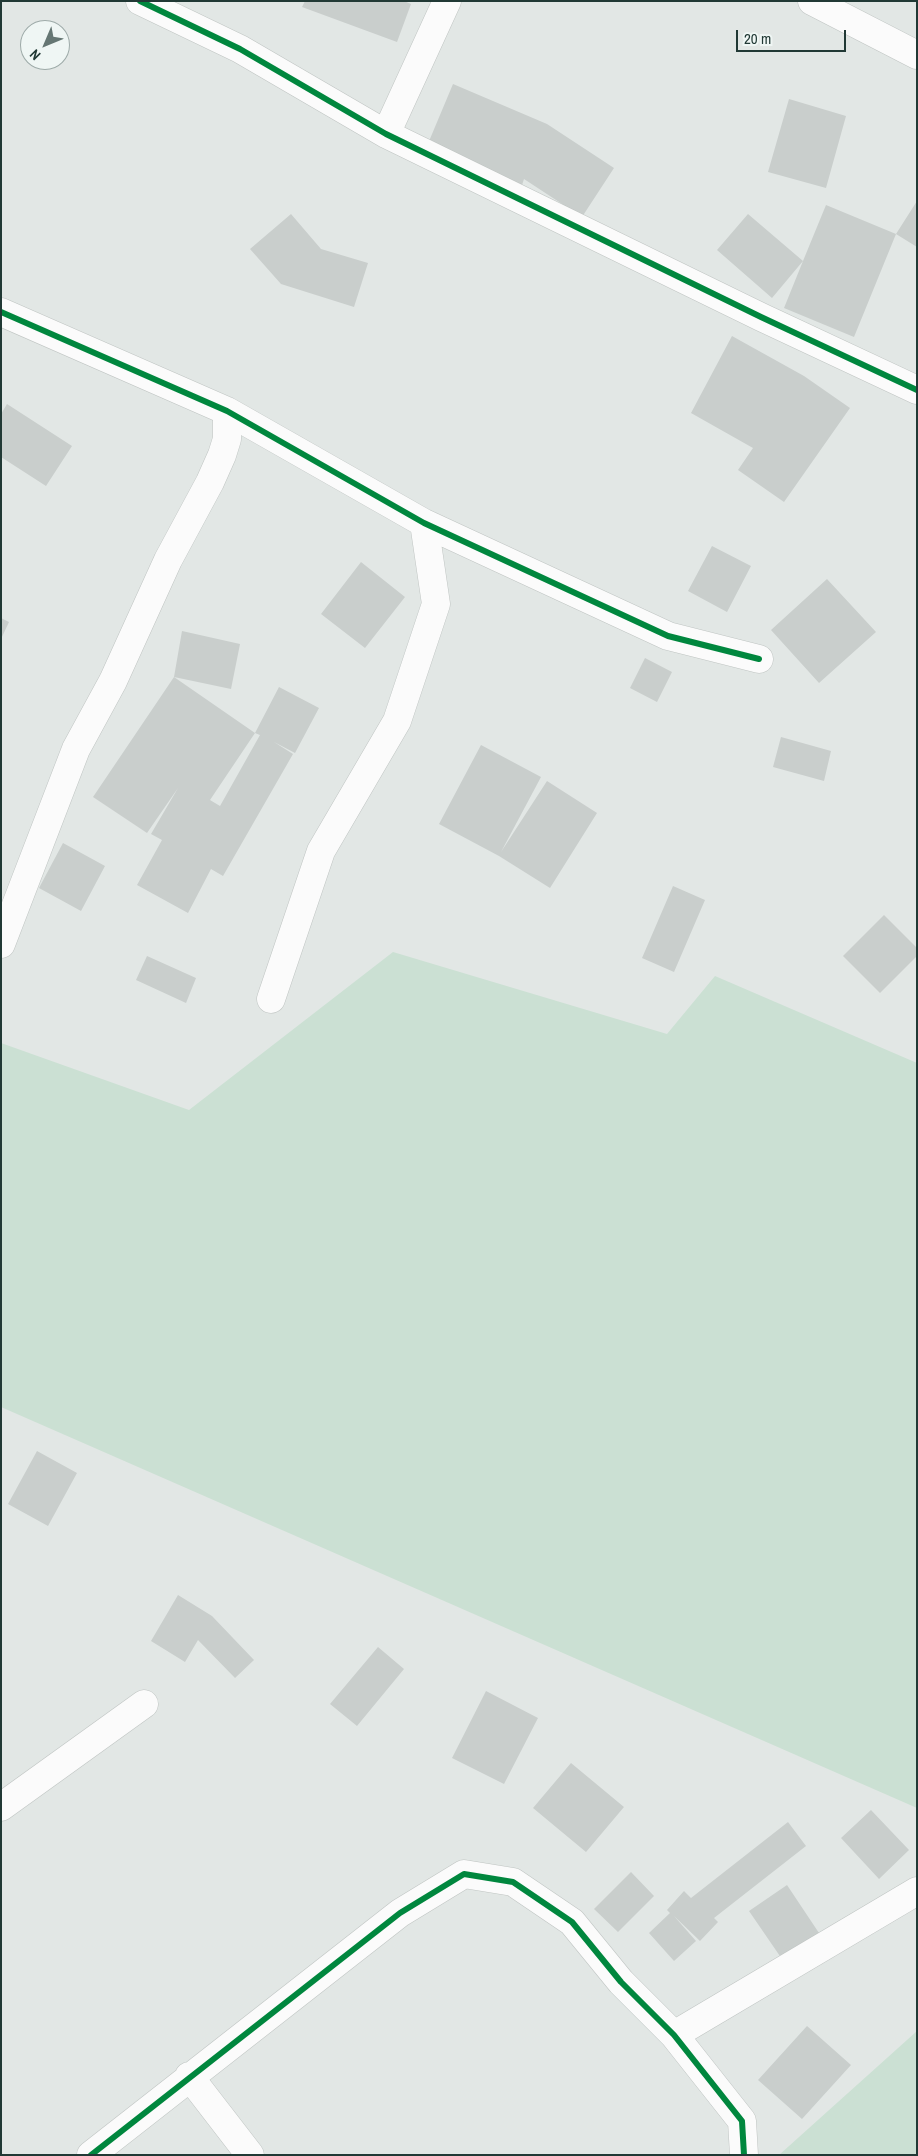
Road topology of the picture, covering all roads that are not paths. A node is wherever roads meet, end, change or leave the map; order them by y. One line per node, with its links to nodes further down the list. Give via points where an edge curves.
1 (140, 1): 5 (street, via 240,49)
2 (448, 1): 5 (street)
3 (812, 1): 4 (street)
4 (917, 55)
5 (386, 134): 7 (street)
6 (1, 312): 8 (street)
7 (917, 390)
8 (228, 410): 9 (street); 11 (street, via 227,439 222,455 168,560 113,681 76,750)
9 (424, 523): 10 (street, via 668,636); 12 (street, via 436,604 397,721 321,851)
10 (758, 659)
11 (1, 944)
12 (271, 999)
13 (144, 1704): 14 (street)
14 (1, 1807)
15 (917, 1891): 16 (street)
16 (674, 2035): 17 (street, via 621,1982 572,1922 513,1882 464,1874 400,1913); 20 (street, via 742,2121)
17 (189, 2076): 18 (street); 19 (street)
18 (91, 2155)
19 (250, 2155)
20 (744, 2155)

